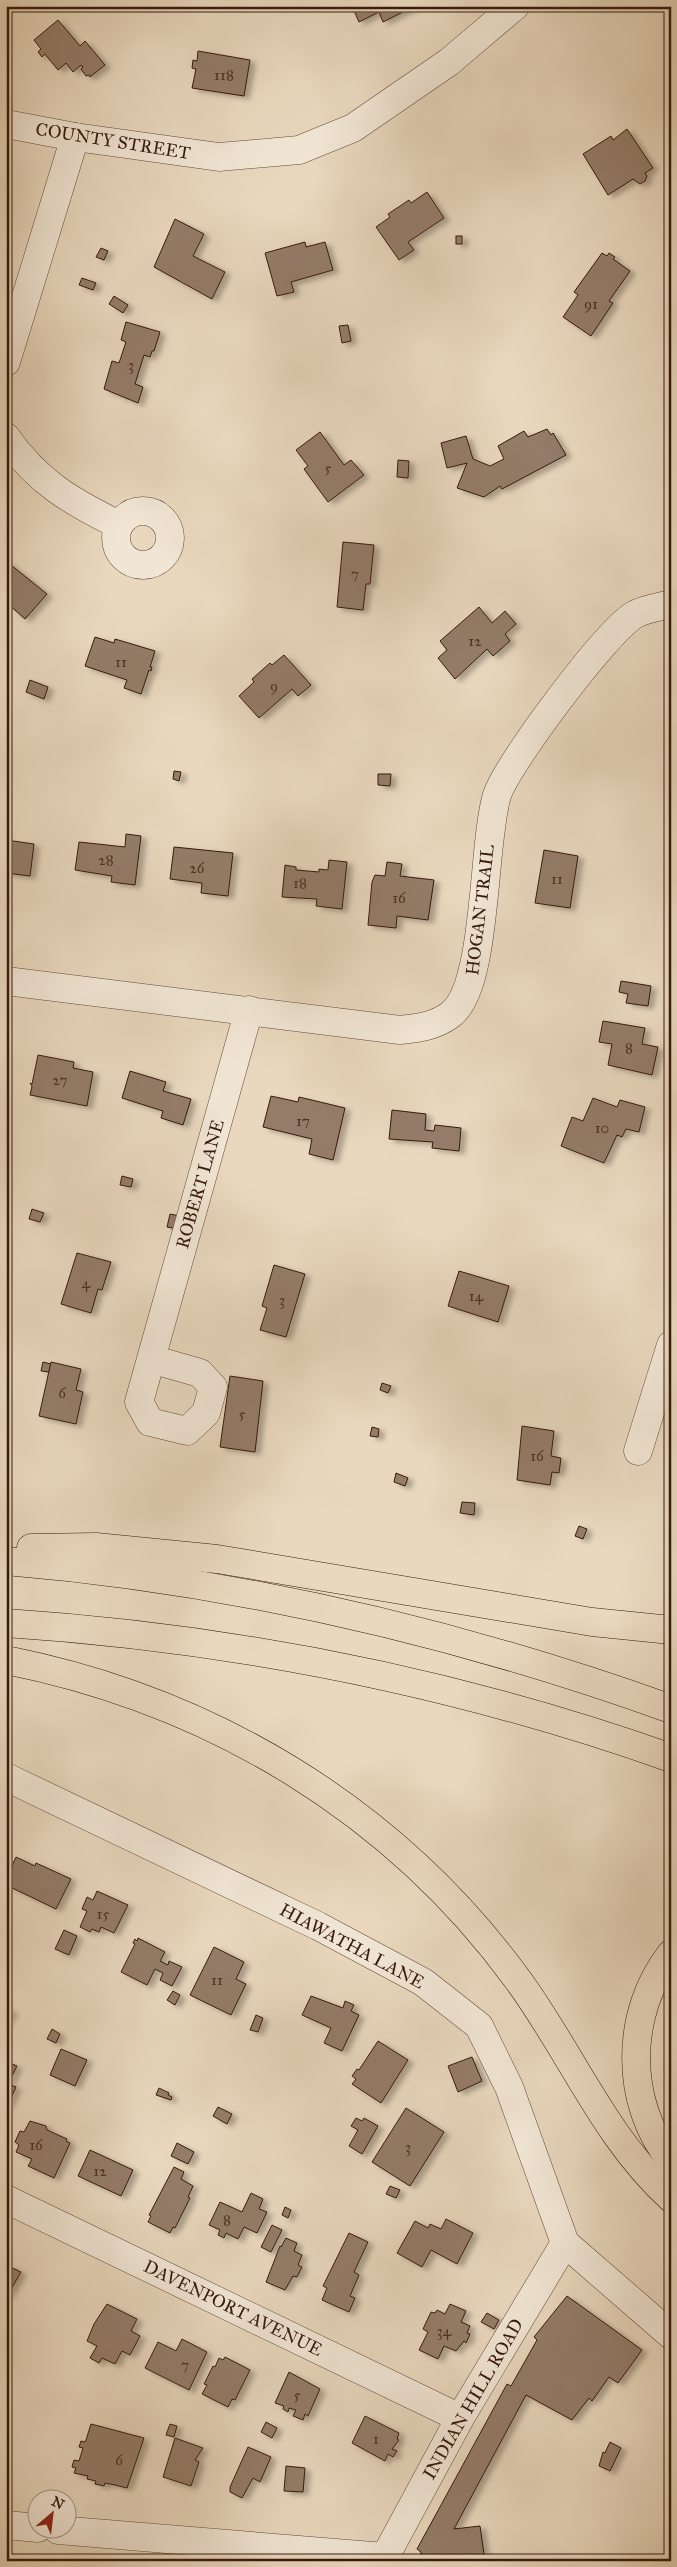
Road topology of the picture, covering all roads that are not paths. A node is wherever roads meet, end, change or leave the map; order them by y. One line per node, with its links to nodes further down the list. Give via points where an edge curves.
1 (515, 6): 3 (street, COUNTY STREET, via 449,62 353,128 298,150 219,157)
2 (6, 124): 3 (street, COUNTY STREET)
3 (75, 137): 4 (street)
4 (6, 362)
5 (6, 438): 6 (street, via 38,475 71,501)
6 (119, 525)
7 (671, 604): 9 (street, HOGAN TRAIL, via 635,614 601,645 511,769 498,794 491,827 478,950 470,987 452,1014 430,1026 400,1030)
8 (6, 981): 9 (street, HOGAN TRAIL)
9 (249, 1010): 11 (street, ROBERT LANE)
10 (671, 1345): 12 (street)
11 (151, 1359)
12 (638, 1451)
13 (6, 1549): 16 (highway, via 96,1547 154,1551 615,1625)
14 (6, 1561): 18 (highway, via 142,1576 305,1604 544,1667)
15 (6, 1622): 19 (highway, via 177,1638 382,1674 540,1715)
16 (671, 1630)
17 (6, 1660): 23 (highway, via 112,1686 206,1724 291,1770 372,1827 450,1899 497,1952 539,2009 618,2138 653,2182)
18 (671, 1709)
19 (671, 1758)
20 (6, 1777): 25 (street, HIAWATHA LANE, via 326,1930 423,1982 479,2026 509,2087)
21 (671, 1954): 22 (highway, via 658,1975 642,2014 636,2063 645,2117)
22 (671, 2160)
23 (671, 2198)
24 (6, 2199): 27 (street, DAVENPORT AVENUE)
25 (566, 2244): 26 (street); 27 (street, INDIAN HILL ROAD)
26 (671, 2336)
27 (460, 2418): 30 (street, INDIAN HILL ROAD, via 385,2557)
28 (6, 2525): 29 (street)
29 (28, 2527)
30 (78, 2532)

